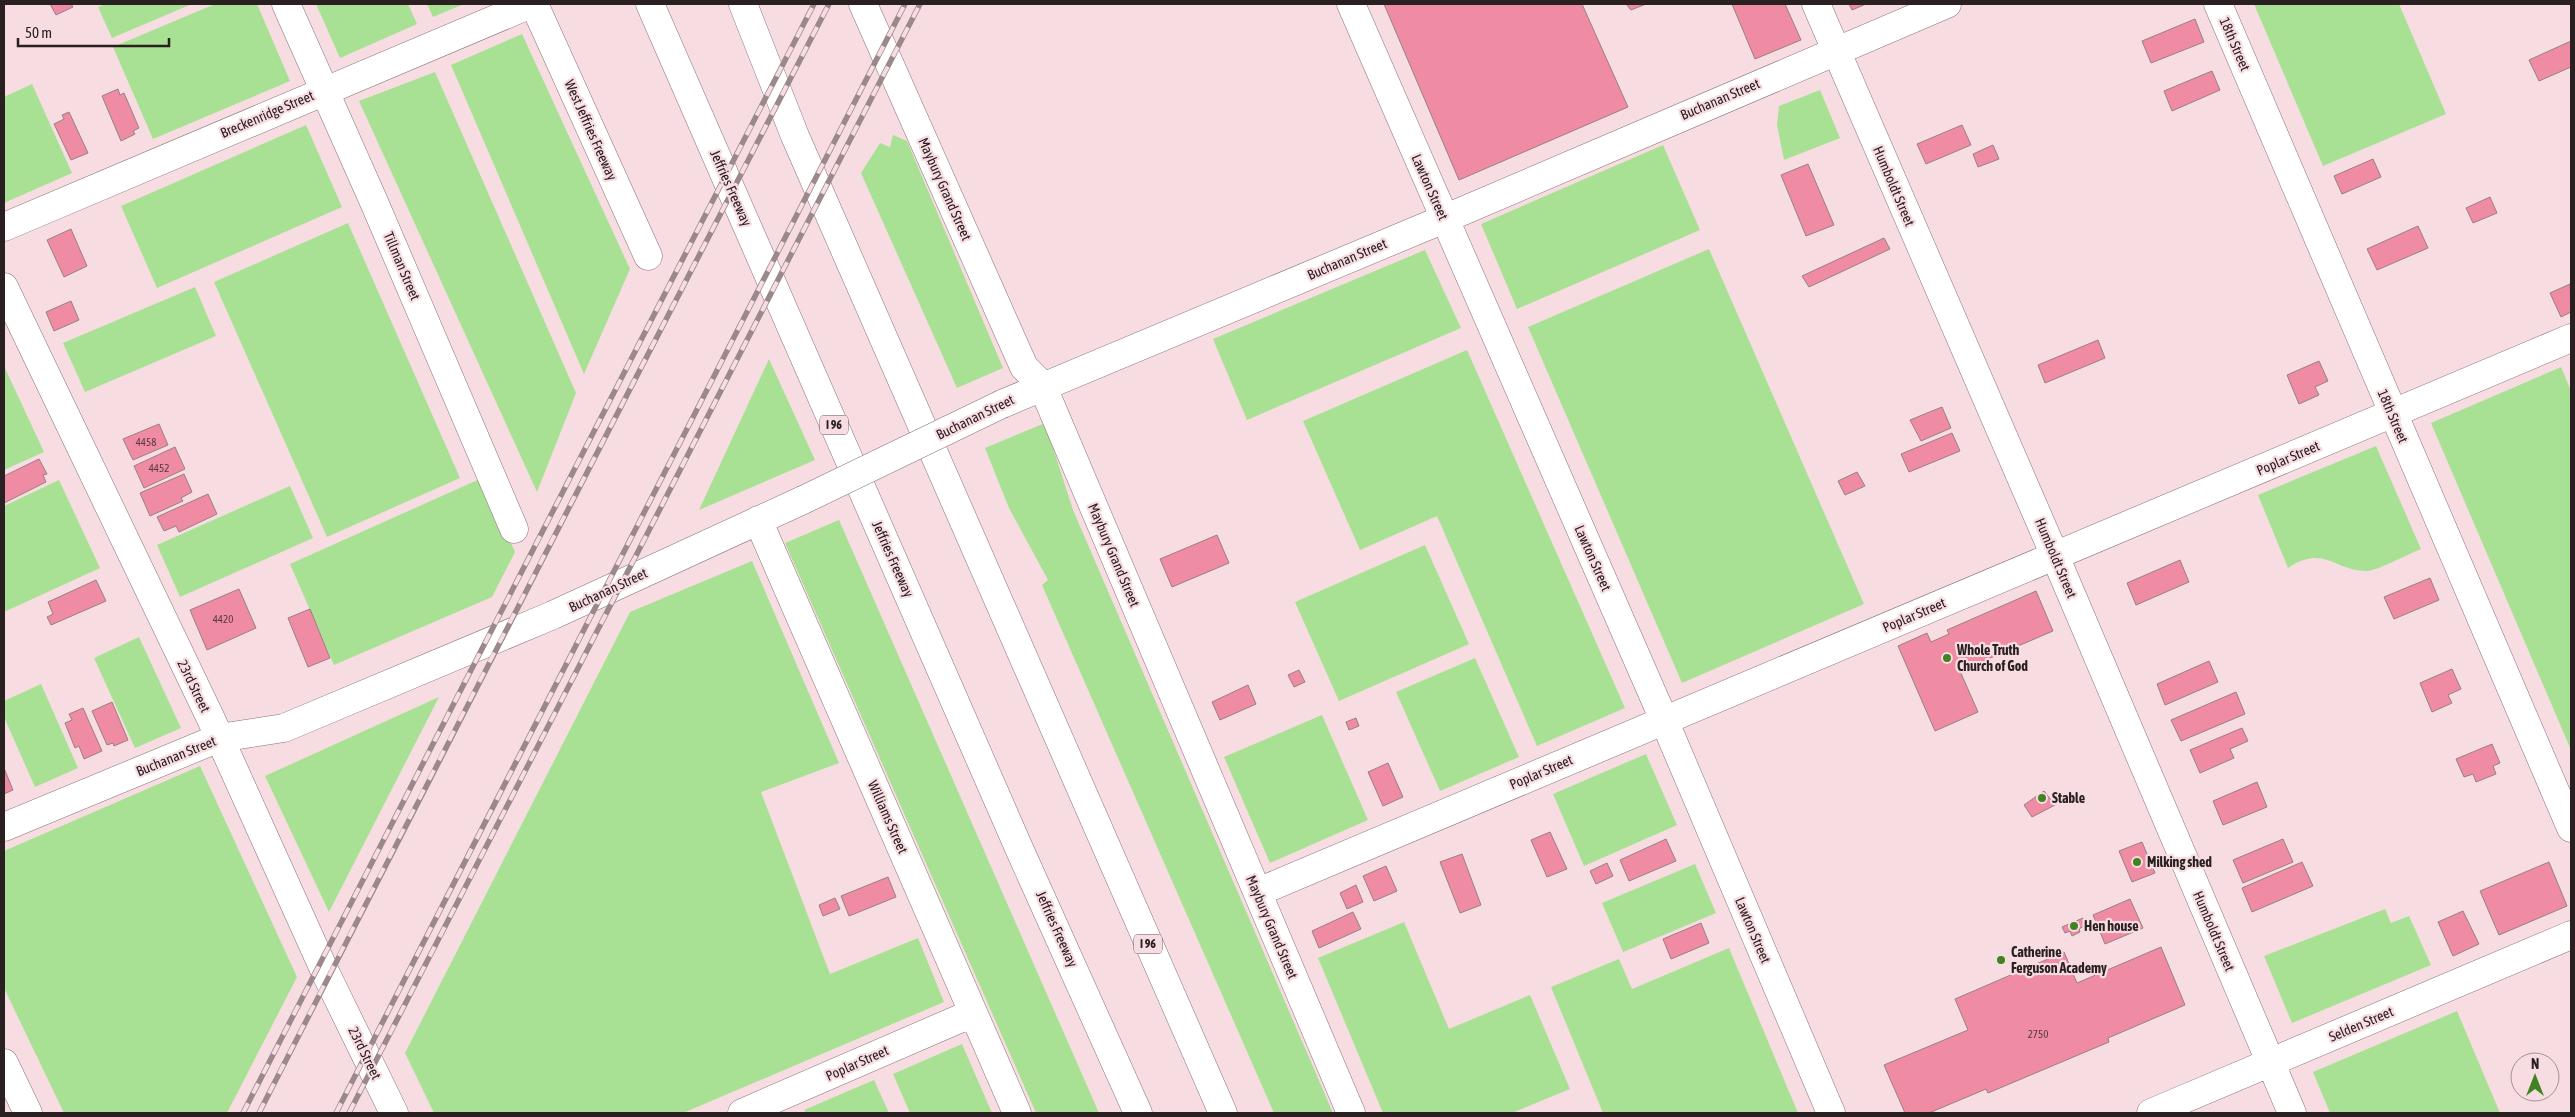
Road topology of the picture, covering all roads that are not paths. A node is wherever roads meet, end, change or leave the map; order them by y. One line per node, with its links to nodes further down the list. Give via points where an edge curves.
1 (286, 4): 11 (main road, Tillman Street)
2 (532, 4): 11 (main road, Breckenridge Street); 14 (main road, West Jeffries Freeway)
3 (650, 4): 27 (main road, Jeffries Freeway / I 96)
4 (743, 4): 39 (main road, I 96, via 795,136)
5 (863, 4): 17 (main road, Maybury Grand Street, via 1024,367)
6 (1351, 4): 12 (main road, Lawton Street)
7 (1816, 4): 10 (main road, Humboldt Street)
8 (1947, 4): 10 (main road, Buchanan Street)
9 (2218, 4): 18 (main road, 18th Street)
10 (1835, 51): 12 (main road, Buchanan Street); 21 (main road, Humboldt Street)
11 (324, 90): 13 (main road, Breckenridge Street); 20 (main road, Tillman Street)
12 (1444, 219): 17 (main road, Buchanan Street); 22 (main road, Lawton Street)
13 (4, 227)
14 (648, 256)
15 (4, 287): 23 (main road, 23rd Street)
16 (2571, 338): 18 (main road, Poplar Street)
17 (1042, 385): 19 (main road, Buchanan Street, bridge); 26 (main road, Maybury Grand Street)
18 (2392, 414): 21 (main road, Poplar Street); 25 (main road, 18th Street)
19 (758, 520): 23 (main road, Buchanan Street, via 552,615 284,728); 29 (main road, Williams Street)
20 (514, 529)
21 (2055, 556): 22 (main road, Poplar Street); 30 (main road, Humboldt Street)
22 (1664, 720): 26 (main road, Poplar Street); 41 (main road, Lawton Street)
23 (218, 738): 24 (main road, Buchanan Street); 34 (main road, 23rd Street)
24 (4, 827)
25 (2571, 828)
26 (1258, 892): 40 (main road, Maybury Grand Street)
27 (1054, 924): 37 (main road); 38 (main road, Jeffries Freeway / I 96)
28 (2571, 935): 30 (main road, Selden Street)
29 (973, 1013): 32 (main road, Poplar Street); 36 (main road, Williams Street)
30 (2270, 1062): 42 (main road, Selden Street); 43 (main road, Humboldt Street)
31 (4, 1063): 33 (main road)
32 (769, 1108): 35 (main road, Poplar Street)
33 (28, 1113)
34 (394, 1113)
35 (742, 1113)
36 (1017, 1113)
37 (1122, 1113)
38 (1138, 1113)
39 (1223, 1113)
40 (1352, 1113)
41 (1831, 1113)
42 (2151, 1113)
43 (2292, 1113)

